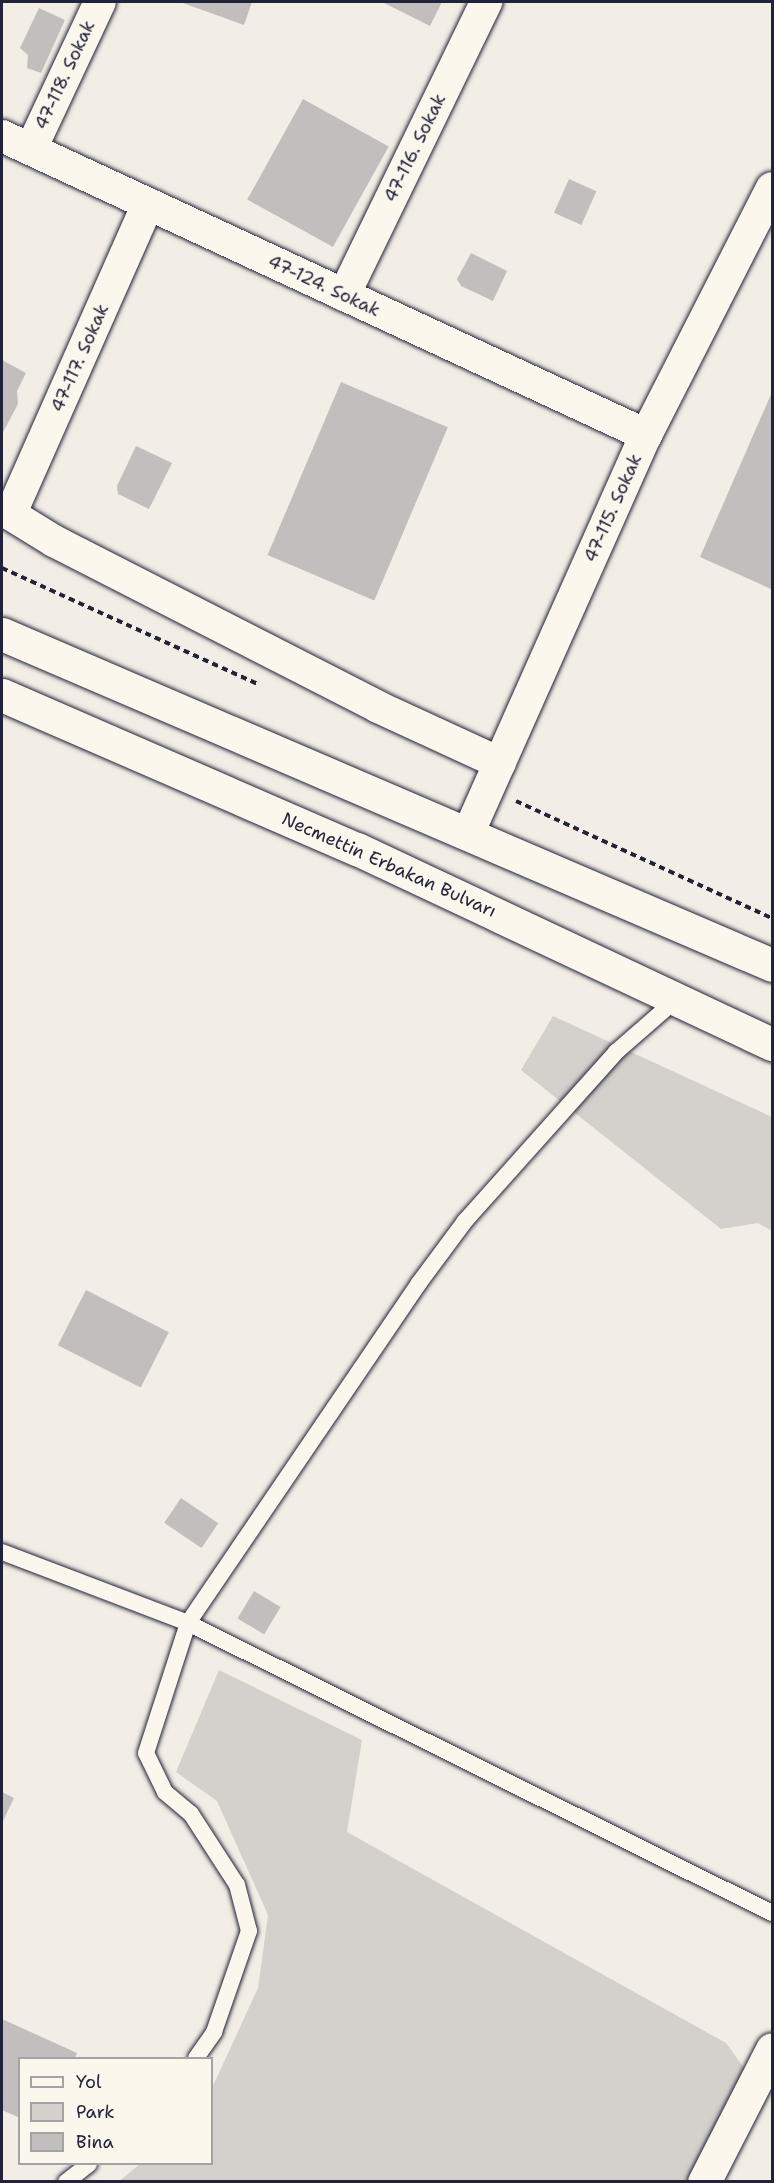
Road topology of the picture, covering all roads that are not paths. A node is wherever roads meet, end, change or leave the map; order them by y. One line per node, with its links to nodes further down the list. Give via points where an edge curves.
1 (100, 2): 4 (street, 47-118. Sokak)
2 (486, 2): 7 (street, 47-116. Sokak)
3 (2, 136): 4 (street, 47-124. Sokak)
4 (31, 149): 6 (street, 47-124. Sokak)
5 (772, 188): 8 (street, 47-115. Sokak)
6 (148, 204): 7 (street, 47-124. Sokak); 9 (street, 47-117. Sokak)
7 (344, 295): 8 (street, 47-124. Sokak)
8 (646, 435): 12 (street, 47-115. Sokak)
9 (6, 511): 12 (street, via 54,541 378,707)
10 (2, 634): 13 (main road)
11 (2, 695): 15 (main road, Necmettin Erbakan Bulvarı, via 357,849)
12 (500, 763): 13 (street, 47-115. Sokak)
13 (468, 834): 14 (main road)
14 (772, 965)
15 (679, 998): 16 (main road, Necmettin Erbakan Bulvarı); 18 (lane, via 616,1052 465,1221 419,1282)
16 (772, 1044)
17 (2, 1552): 18 (lane)
18 (188, 1623): 19 (lane); 21 (lane, via 146,1753 165,1792 190,1815 237,1885 249,1932 214,2032)
19 (772, 1913)
20 (772, 2049): 24 (main road)
21 (197, 2057)
22 (86, 2165): 23 (lane)
23 (66, 2181)
24 (704, 2181)

